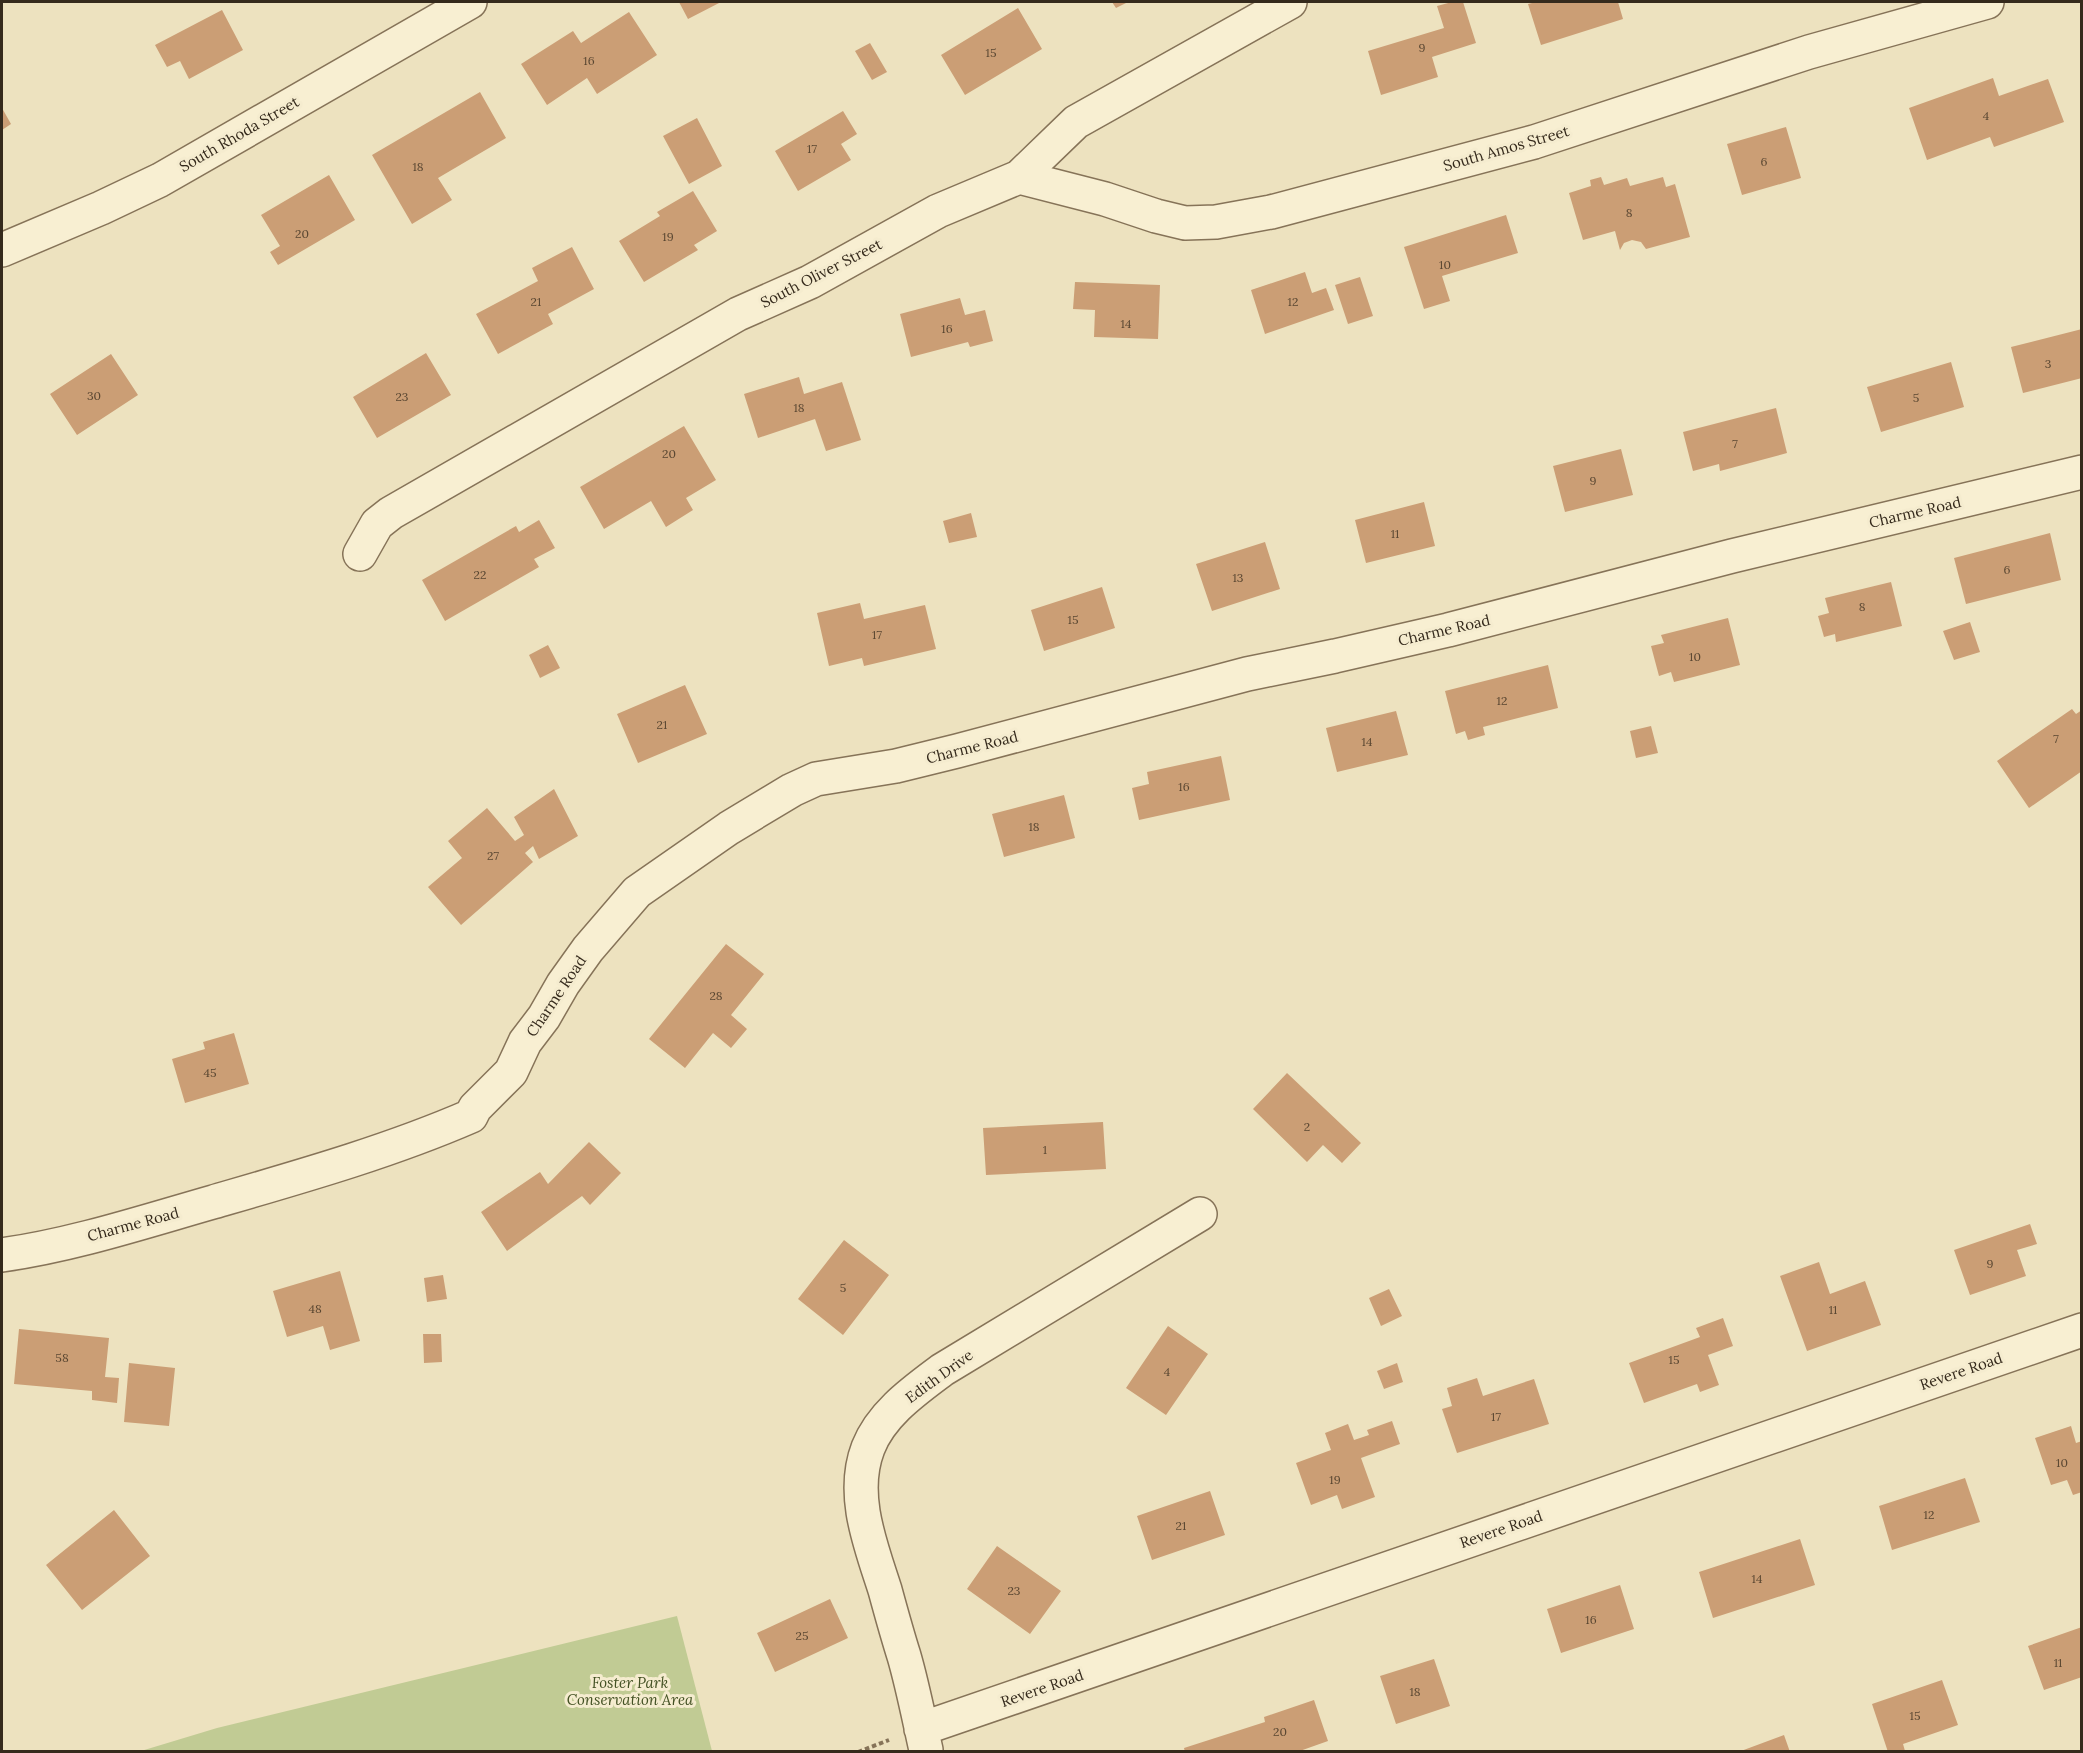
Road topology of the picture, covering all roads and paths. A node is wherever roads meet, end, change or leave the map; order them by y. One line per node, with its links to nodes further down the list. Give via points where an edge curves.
1 (470, 2): 5 (street, South Rhoda Street, via 160,180)
2 (1290, 2): 4 (street, South Oliver Street, via 1076,122)
3 (1987, 2): 4 (street, South Amos Street, via 1809,52 1534,142 1271,212 1216,222 1185,223)
4 (1018, 177): 7 (street, South Oliver Street, via 938,211 810,282 738,314 392,513 377,524)
5 (2, 250)
6 (2082, 472): 9 (street, Charme Road, via 1732,556 1448,630 1247,674 947,754 816,779 729,828 636,892 563,984 525,1042 511,1072 471,1116 435,1132 269,1186 133,1225)
7 (360, 554)
8 (1200, 1214): 11 (street, Edith Drive, via 942,1370 911,1393 885,1420 868,1448 861,1479 862,1509)
9 (2, 1255)
10 (2082, 1330): 11 (street, Revere Road)
11 (924, 1740)

